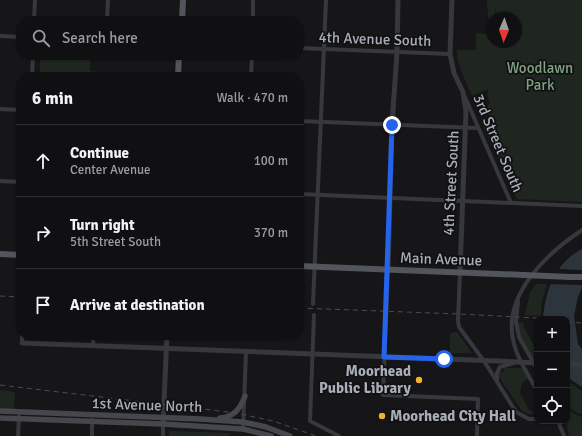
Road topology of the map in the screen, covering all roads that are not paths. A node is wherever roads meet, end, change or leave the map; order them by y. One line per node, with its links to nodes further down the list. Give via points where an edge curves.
1 (35, 0): 8 (street)
2 (108, 0): 9 (street)
3 (183, 0): 10 (main road)
4 (253, 0): 11 (street)
5 (326, 0): 15 (street)
6 (398, 0): 16 (street)
7 (452, 0): 17 (street, 4th Street South)
8 (34, 16)
9 (107, 16)
10 (182, 16)
11 (253, 16)
12 (0, 36): 13 (street)
13 (16, 37)
14 (304, 48): 15 (street, 4th Avenue South)
15 (324, 49): 16 (street, 4th Avenue South); 28 (street)
16 (397, 52): 17 (street, 4th Avenue South); 29 (street)
17 (450, 54): 24 (street, 4th Street South, via 454,73)
18 (33, 60): 21 (street)
19 (179, 60): 22 (main road)
20 (252, 60): 23 (street)
21 (32, 72)
22 (178, 72)
23 (251, 72)
24 (463, 92): 30 (street, 4th Street South); 31 (street, 3rd Street South)
25 (0, 109): 26 (street)
26 (16, 110)
27 (304, 121): 28 (street)
28 (321, 122): 29 (street); 35 (street)
29 (392, 125): 30 (street); 36 (street)
30 (465, 128): 31 (street); 37 (street, 4th Street South)
31 (478, 128): 38 (street, 3rd Street South)
32 (0, 181): 33 (street)
33 (16, 182)
34 (304, 194): 35 (street)
35 (318, 194): 36 (street); 44 (street)
36 (390, 197): 37 (street); 45 (street)
37 (462, 201): 38 (street); 46 (street, 4th Street South)
38 (511, 203): 39 (street)
39 (582, 206)
40 (582, 230): 48 (street, via 548,257)
41 (0, 254): 42 (main road)
42 (16, 255)
43 (304, 266): 44 (main road, Main Avenue)
44 (314, 266): 45 (main road, Main Avenue); 49 (street)
45 (388, 270): 46 (main road, Main Avenue); 58 (street)
46 (460, 272): 47 (main road, Main Avenue, bridge); 59 (street, 4th Street South, via 459,327)
47 (582, 277)
48 (518, 298): 62 (street, via 518,332 521,343); 66 (street, via 512,314 512,335 518,356)
49 (313, 304)
50 (314, 315): 57 (street)
51 (93, 340): 54 (street)
52 (167, 340): 55 (street)
53 (22, 343): 54 (street)
54 (93, 346): 55 (street)
55 (166, 349): 56 (street); 70 (street)
56 (246, 352): 57 (street); 67 (street)
57 (312, 354): 58 (street); 84 (street, via 310,421)
58 (384, 357): 59 (street); 85 (street, via 383,395 478,399)
59 (484, 361): 61 (street); 65 (street, 4th Street South)
60 (534, 363): 61 (street, bridge)
61 (500, 364): 65 (street)
62 (534, 364)
63 (570, 364): 64 (street)
64 (582, 365)
65 (497, 382): 73 (street, 4th Street South, via 516,412 529,419)
66 (536, 388)
67 (244, 396): 74 (main road, via 236,413 225,418); 75 (street)
68 (0, 411): 69 (main road, 1st Avenue North)
69 (19, 415): 71 (main road, 1st Avenue North); 72 (main road, 1st Avenue North); 79 (street)
70 (163, 417): 72 (main road, 1st Avenue North); 74 (main road, 1st Avenue North); 76 (street)
71 (0, 418)
72 (92, 418): 76 (main road, 1st Avenue North); 80 (street)
73 (534, 418)
74 (200, 419): 75 (main road, 1st Avenue North)
75 (244, 422): 78 (street); 83 (main road, 1st Avenue North)
76 (163, 424): 78 (main road, 1st Avenue North); 81 (street)
77 (559, 424): 86 (street)
78 (243, 429): 82 (main road, 1st Avenue North)
79 (18, 436)
80 (92, 436)
81 (163, 436)
82 (271, 436)
83 (290, 436)
84 (339, 436)
85 (477, 436)
86 (564, 436)

